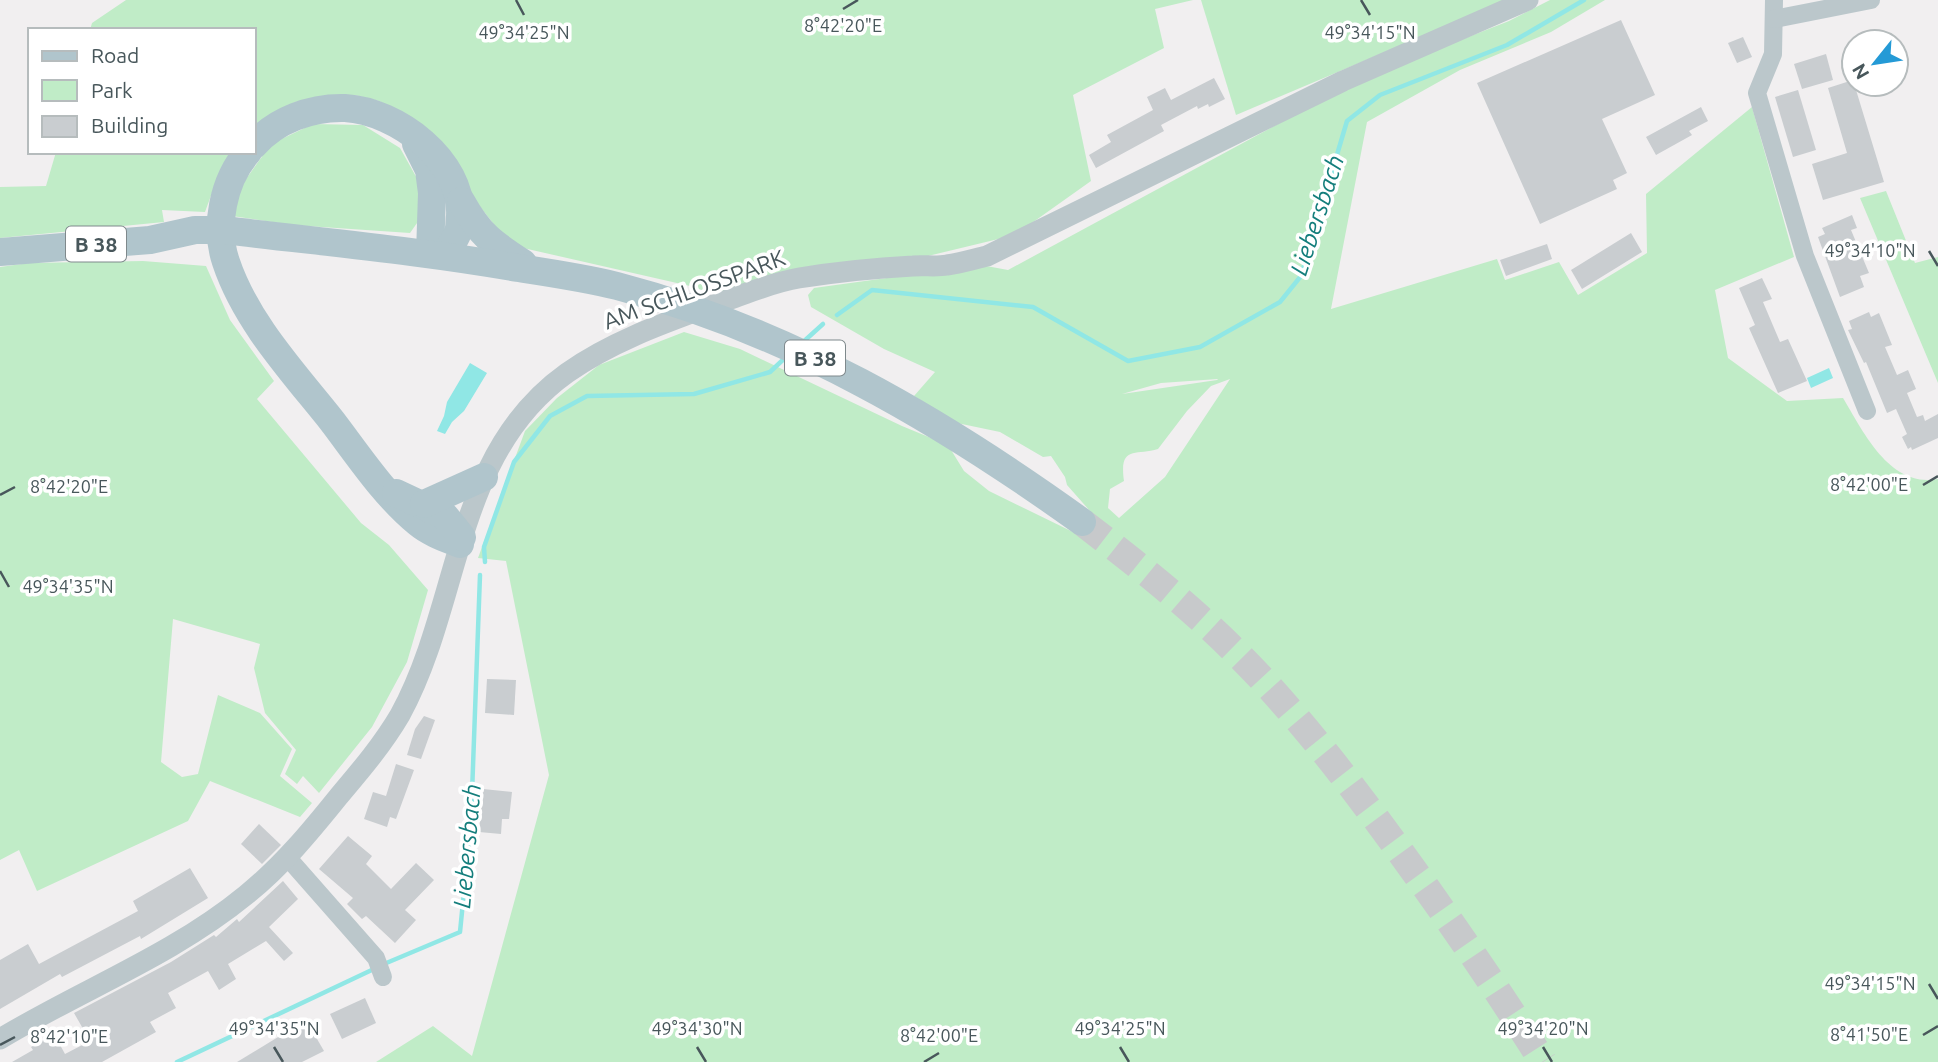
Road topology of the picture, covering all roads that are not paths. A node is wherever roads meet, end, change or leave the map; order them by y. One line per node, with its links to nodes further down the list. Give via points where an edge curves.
1 (1528, 0): 13 (street, AM SCHLOSSPARK, via 1343,81 987,256 945,266 777,282 602,351 536,399 497,450)
2 (1774, 0): 4 (street)
3 (1871, 0): 4 (street)
4 (1774, 19): 12 (street, via 1773,54 1757,93 1805,256)
5 (410, 134): 6 (main road, via 369,113 324,109 286,121); 8 (main road, via 434,152 451,175); 10 (main road, via 429,170)
6 (256, 143)
7 (246, 154): 14 (main road, via 227,188 220,221 225,260 261,330)
8 (460, 201): 10 (main road, via 459,230); 11 (main road, via 489,241)
9 (12, 251): 10 (main road, B 38, via 224,230)
10 (437, 254): 11 (main road, B 38)
11 (534, 270): 16 (main road, B 38, via 615,286 811,356 920,414)
12 (1867, 411)
13 (484, 477): 15 (main road); 17 (street, AM SCHLOSSPARK)
14 (380, 482): 15 (main road); 17 (main road, via 419,524)
15 (424, 504): 17 (main road, via 445,516)
16 (1082, 522)
17 (461, 541): 18 (street, AM SCHLOSSPARK, via 425,661 400,716)
18 (288, 858): 19 (street, via 376,958); 20 (street, AM SCHLOSSPARK, via 245,897 183,939)
19 (383, 978)
20 (0, 1039)

